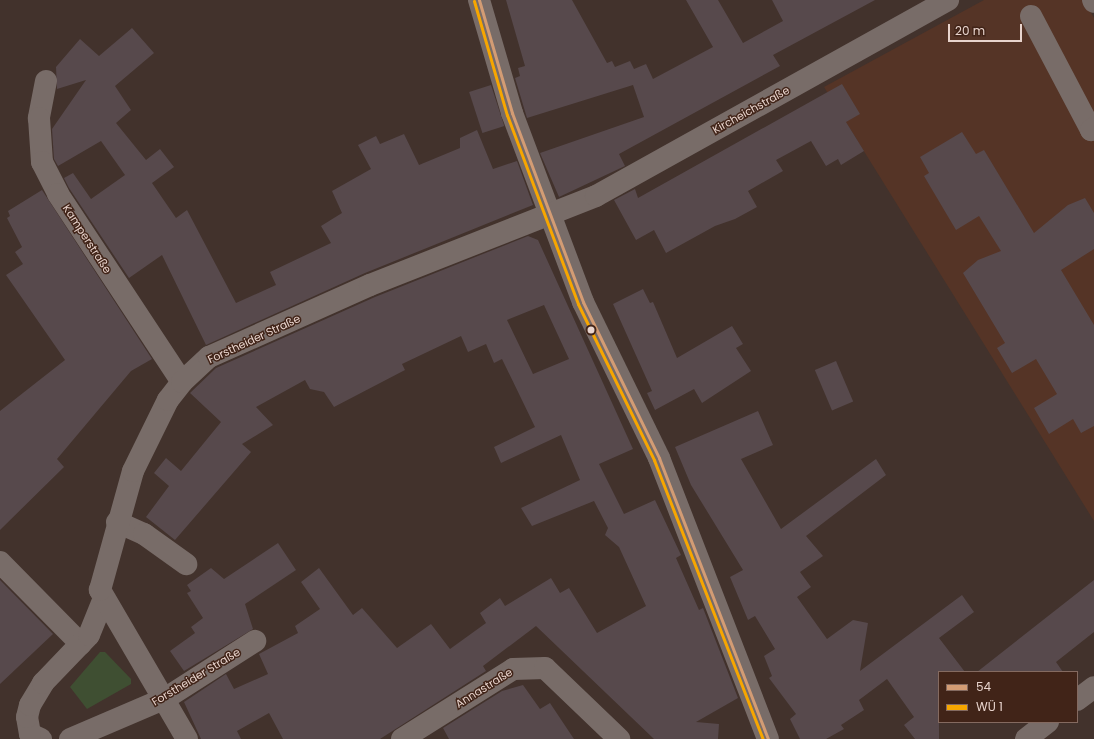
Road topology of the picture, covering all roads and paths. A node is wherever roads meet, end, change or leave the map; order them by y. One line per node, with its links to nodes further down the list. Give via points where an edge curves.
1 (479, 0): 6 (street, via 512,113)
2 (948, 0): 6 (street, Kircheichstraße, via 596,196)
3 (1031, 16): 5 (street, via 1091,130)
4 (46, 81): 7 (street, Kamperstraße, via 39,118 42,162 62,200)
5 (1094, 128)
6 (552, 213): 7 (street, Forstheider Straße, via 370,285 209,357); 23 (street, via 583,302 659,458)
7 (182, 382): 8 (street, Forstheider Straße, via 168,400 133,471)
8 (118, 522): 10 (street, via 144,534); 11 (street, Forstheider Straße, via 100,590)
9 (0, 562): 13 (street)
10 (186, 564)
11 (103, 600): 13 (street, Forstheider Straße, via 89,635); 15 (street)
12 (255, 641): 15 (street, Forstheider Straße)
13 (80, 644): 18 (street, Forstheider Straße, via 43,683 30,705 27,717)
14 (1094, 687): 16 (street)
15 (166, 698): 19 (street, Forstheider Straße); 20 (street)
16 (1078, 699)
17 (1047, 723): 24 (street)
18 (31, 737)
19 (70, 739)
20 (187, 739)
21 (402, 739): 22 (street, Annastraße, via 513,669 545,668)
22 (619, 739)
23 (768, 739)
24 (1026, 739)

